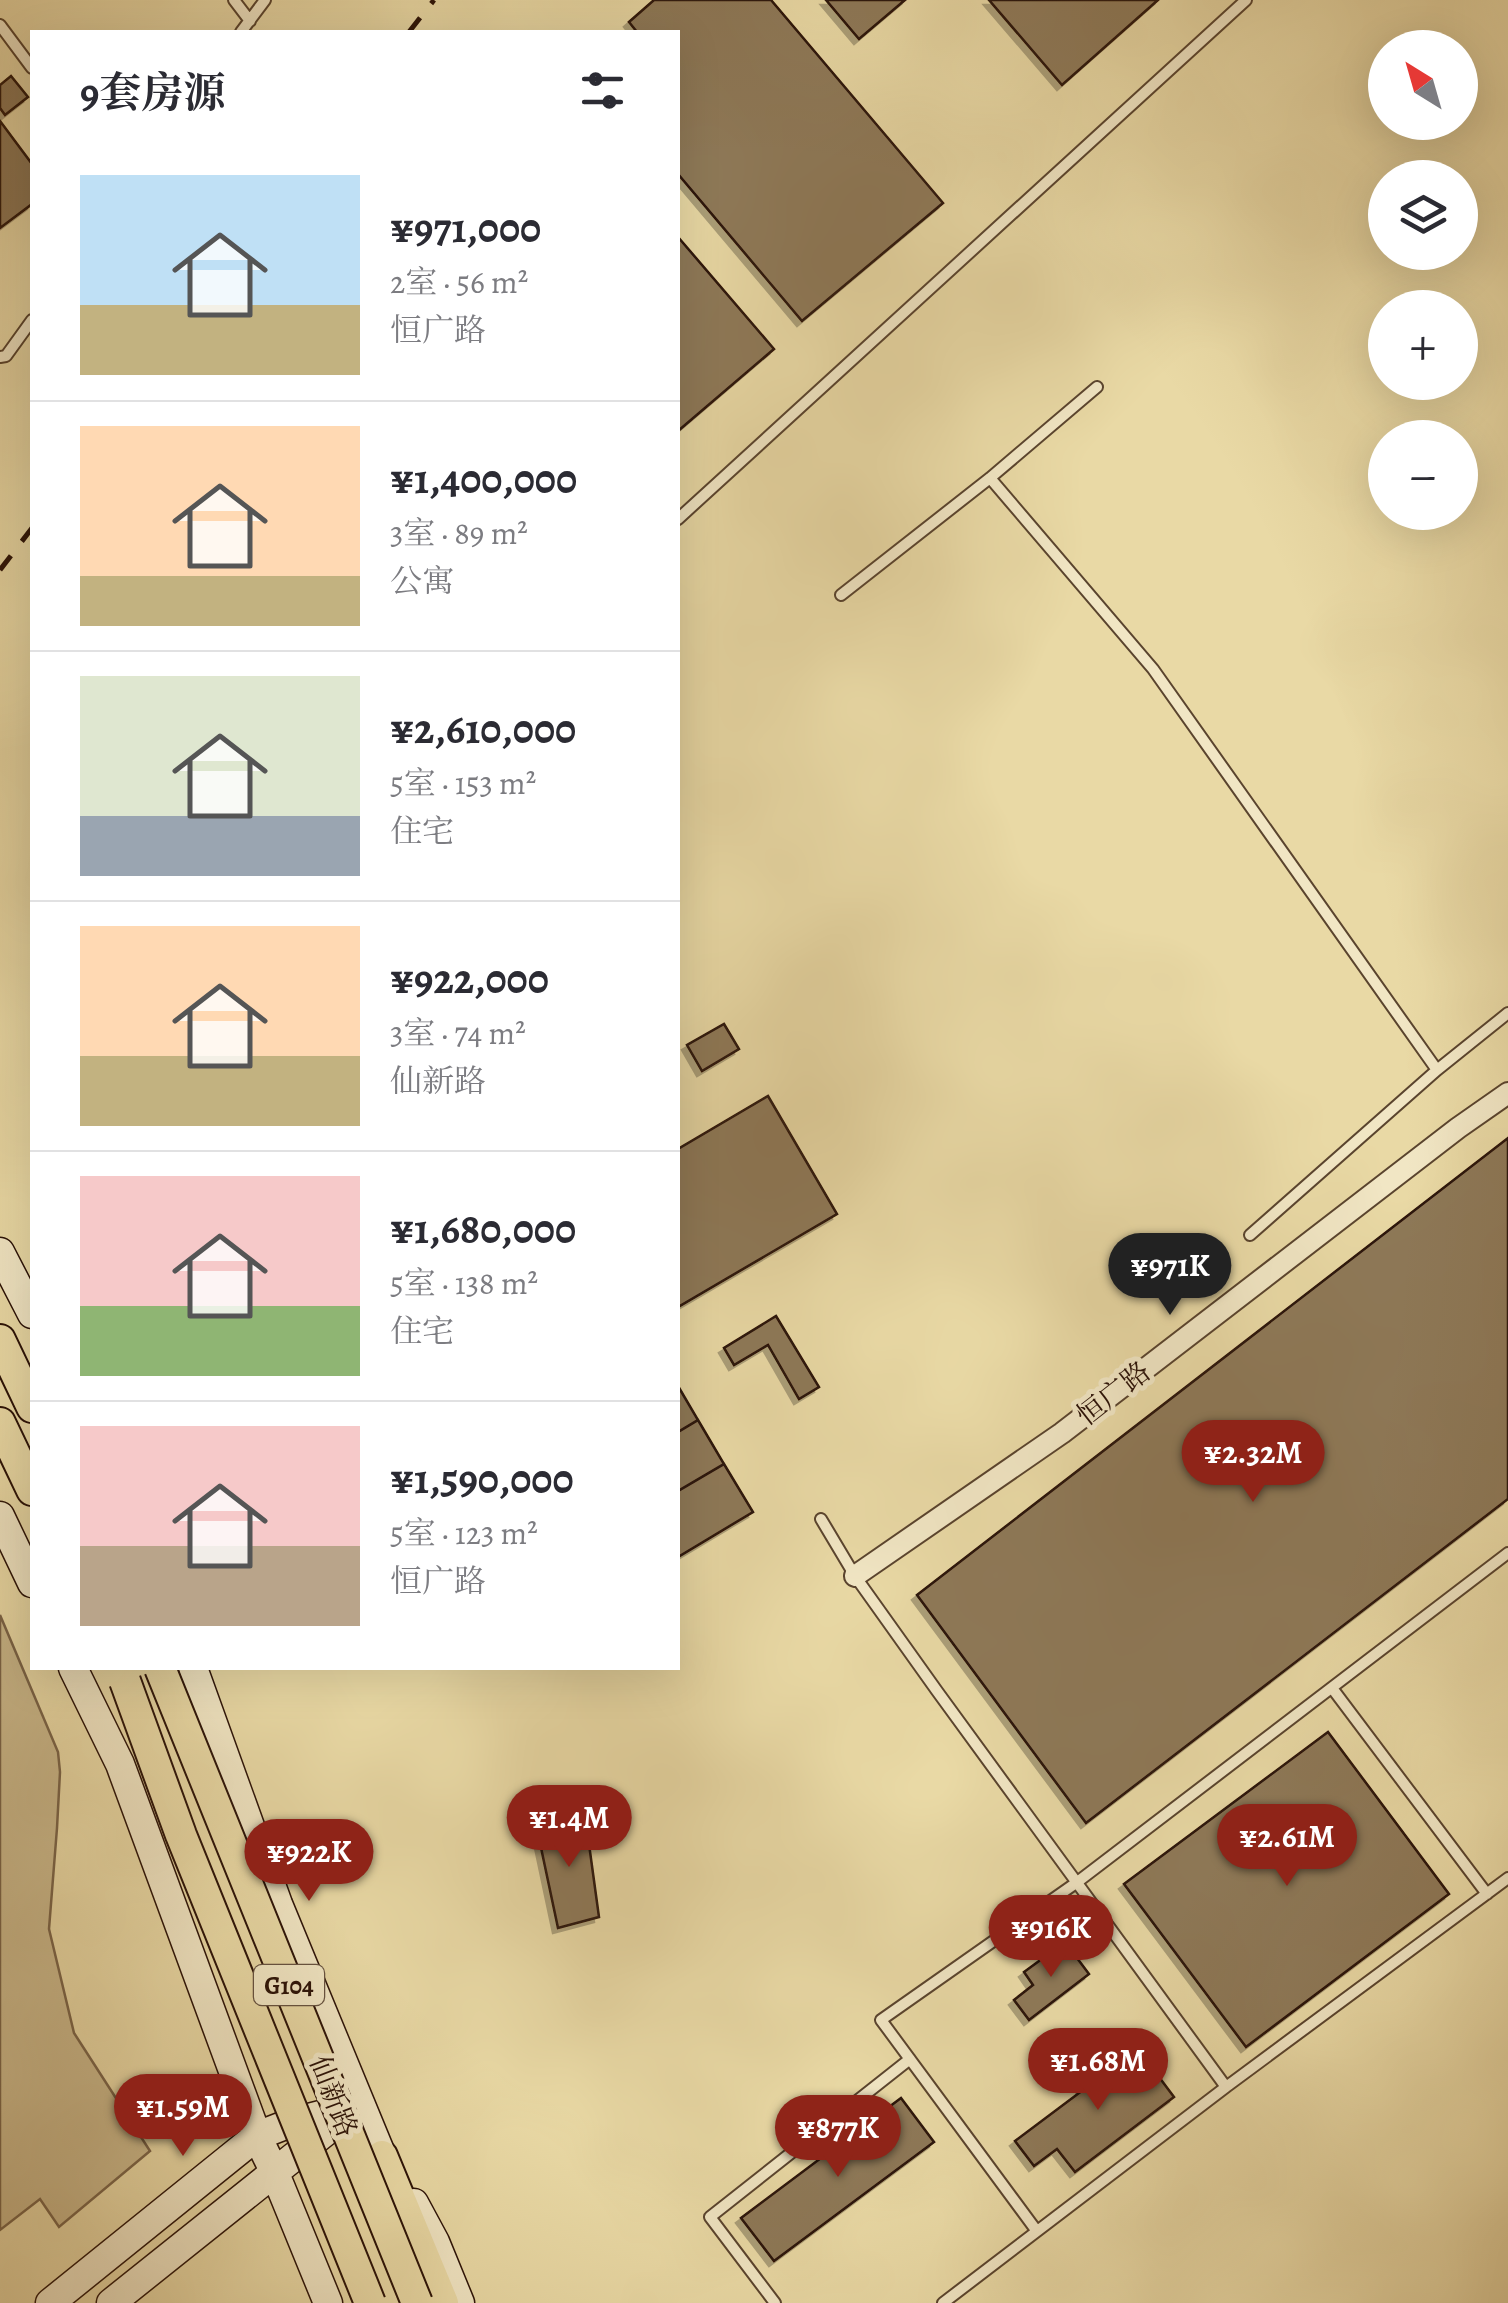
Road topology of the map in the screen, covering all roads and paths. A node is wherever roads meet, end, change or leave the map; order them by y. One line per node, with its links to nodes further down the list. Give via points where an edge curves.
1 (234, 0): 4 (lane)
2 (265, 0): 4 (lane)
3 (1246, 0): 12 (lane)
4 (250, 21): 6 (lane)
5 (0, 26): 7 (lane)
6 (243, 30)
7 (30, 65)
8 (30, 323): 9 (lane)
9 (0, 356)
10 (1096, 387): 11 (lane)
11 (990, 478): 13 (lane); 15 (lane, via 1153,669)
12 (680, 517)
13 (841, 596)
14 (1508, 1013): 15 (lane)
15 (1437, 1070): 17 (lane)
16 (1508, 1093): 31 (street, 恒广路, via 1062,1433)
17 (1250, 1235)
18 (0, 1252): 20 (main road)
19 (0, 1279): 21 (main road)
20 (30, 1310)
21 (30, 1336)
22 (0, 1340): 23 (main road)
23 (30, 1402)
24 (0, 1422): 25 (main road)
25 (30, 1486)
26 (0, 1492): 30 (main road)
27 (0, 1516): 32 (main road)
28 (822, 1519): 31 (lane)
29 (1508, 1553): 39 (lane)
30 (30, 1556)
31 (855, 1576): 41 (lane)
32 (30, 1579)
33 (74, 1670): 46 (main road, via 120,1764)
34 (86, 1670): 46 (main road)
35 (120, 1670): 53 (main road, 仙新路, bridge)
36 (161, 1670): 54 (main road, 仙新路 / G104, bridge)
37 (194, 1670): 45 (main road, 仙新路, via 278,1904)
38 (202, 1670): 45 (main road, 仙新路)
39 (1332, 1688): 41 (lane); 42 (lane)
40 (1508, 1878): 42 (lane)
41 (1076, 1883): 43 (lane, via 880,2020); 44 (lane)
42 (1486, 1894): 44 (lane)
43 (910, 2060): 49 (lane); 57 (lane, via 710,2217)
44 (1226, 2087): 49 (lane)
45 (361, 2105): 46 (main road); 47 (main road, 仙新路); 48 (main road); 56 (main road, 仙新路)
46 (257, 2136): 48 (main road); 50 (main road)
47 (382, 2156): 55 (main road)
48 (274, 2171): 51 (main road); 52 (main road)
49 (1036, 2230): 58 (lane)
50 (50, 2303)
51 (111, 2303)
52 (328, 2303)
53 (370, 2303)
54 (417, 2303)
55 (442, 2303)
56 (460, 2303)
57 (775, 2303)
58 (943, 2303)

